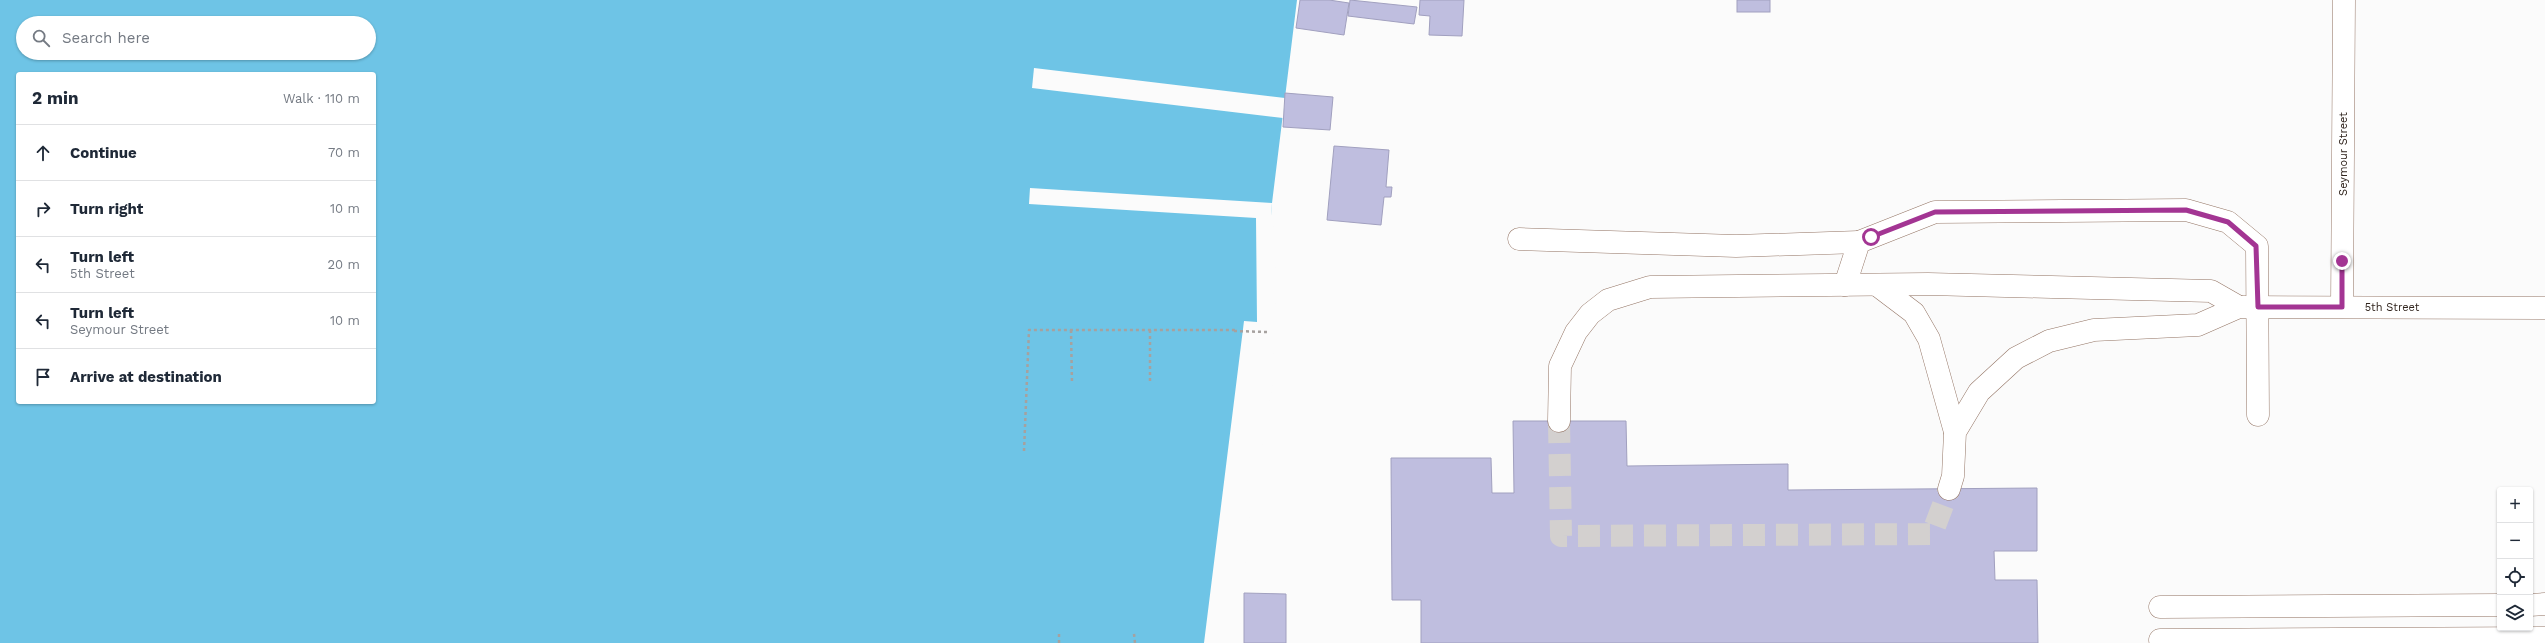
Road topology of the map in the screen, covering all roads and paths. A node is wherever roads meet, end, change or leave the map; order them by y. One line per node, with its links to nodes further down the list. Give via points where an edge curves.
1 (2344, 0): 7 (street, Seymour Street)
2 (1519, 239): 3 (street, via 1736,246)
3 (1859, 242): 4 (street); 6 (street, via 1935,212 2186,210 2228,222 2256,246)
4 (1845, 285): 5 (street); 17 (street, via 1650,287 1608,300 1590,314 1567,346 1559,372)
5 (1877, 285): 6 (street, via 2211,291); 18 (street, via 1914,313 1929,339)
6 (2248, 307): 7 (street, 5th Street); 16 (street); 18 (street, via 2198,324 2094,330 2049,341 2016,358 1979,392)
7 (2342, 307): 8 (street, 5th Street)
8 (2545, 308)
9 (1071, 330): 10 (path); 14 (path); 19 (path, via 1029,330)
10 (1150, 330): 11 (path); 15 (path)
11 (1202, 330): 12 (path); 13 (path)
12 (1235, 330)
13 (1267, 332)
14 (1072, 384)
15 (1150, 384)
16 (2258, 415)
17 (1559, 421)
18 (1955, 432): 20 (street, via 1953,476)
19 (1024, 451)
20 (1949, 489)
21 (2533, 604): 22 (street)
22 (2545, 604)
23 (2497, 605): 24 (street)
24 (2160, 607)
25 (1059, 634): 29 (path)
26 (1134, 634): 30 (path)
27 (2545, 638): 28 (street)
28 (2160, 640)
29 (1058, 643)
30 (1134, 643)

